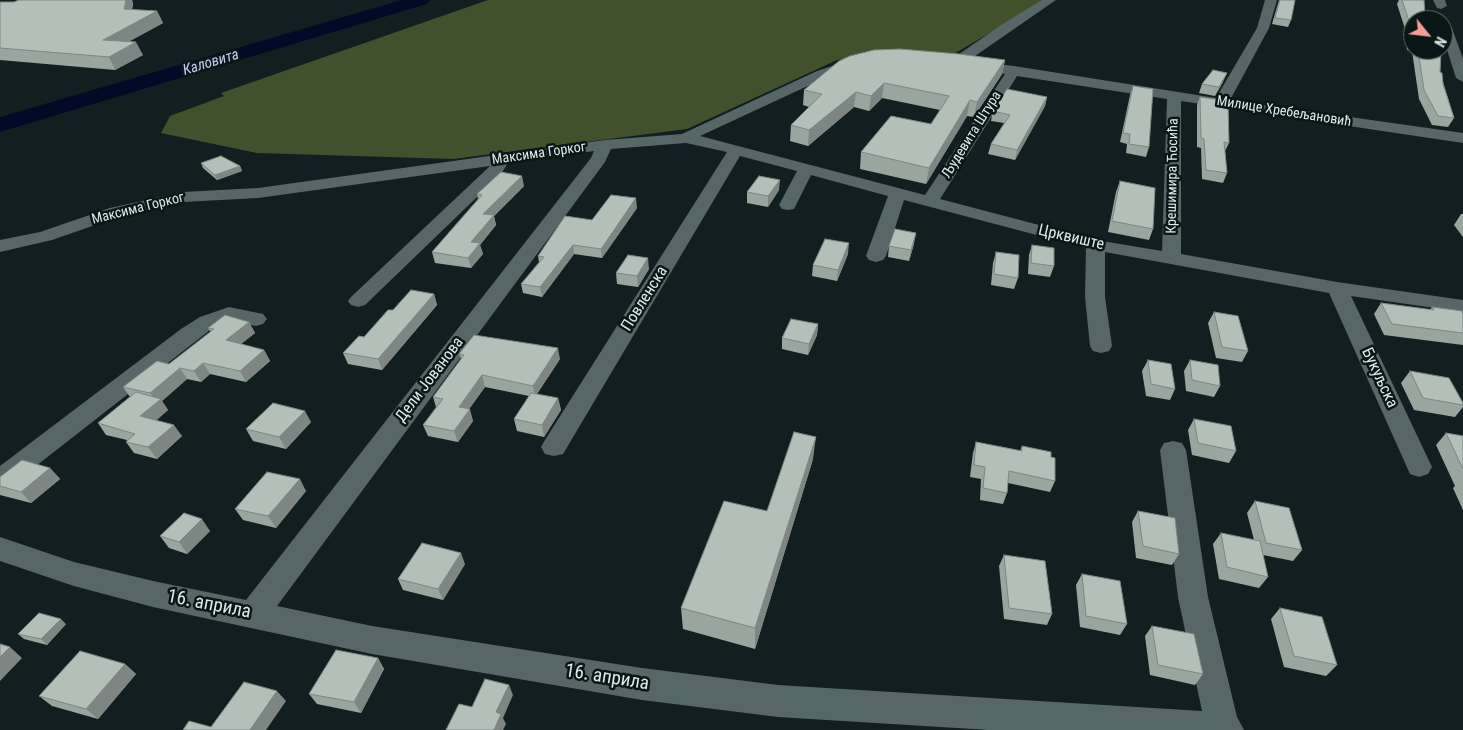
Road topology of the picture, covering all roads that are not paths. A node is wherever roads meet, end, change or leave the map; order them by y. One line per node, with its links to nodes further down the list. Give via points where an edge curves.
1 (1050, 0): 6 (street)
2 (1271, 0): 10 (street, via 1263,28)
3 (1453, 49): 8 (street)
4 (864, 60): 11 (street, Максима Горког, via 822,74)
5 (940, 60): 6 (street)
6 (957, 62): 7 (street, Милице Хребељановић)
7 (1014, 70): 9 (street, Милице Хребељановић); 18 (street, Људевита Штура)
8 (1463, 78)
9 (1174, 95): 10 (street, Милице Хребељановић); 23 (street, Крешимира Ћосића)
10 (1223, 103): 12 (street, Милице Хребељановић)
11 (686, 138): 13 (street, Максима Горког); 14 (street, Црквиште)
12 (1463, 138)
13 (605, 145): 15 (street, Максима Горког); 34 (street, Дели Јованова, via 599,159)
14 (736, 150): 16 (street, Црквиште); 29 (street, Повленска)
15 (503, 158): 21 (street, Максима Горког, via 292,189 170,199 116,212 46,236); 25 (street, via 494,171)
16 (806, 169): 17 (street, Црквиште); 19 (street)
17 (898, 193): 18 (street, Црквиште); 22 (street)
18 (930, 201): 20 (street, Црквиште)
19 (788, 205)
20 (1095, 245): 23 (street, Црквиште); 28 (street, via 1095,297)
21 (0, 246)
22 (876, 256)
23 (1171, 257): 24 (street, Црквиште)
24 (1337, 288): 26 (street, Црквиште); 31 (street, Букуљска)
25 (358, 301)
26 (1463, 306)
27 (256, 319): 32 (street, via 229,314 207,322)
28 (1100, 346)
29 (554, 447)
30 (1173, 450): 35 (street, via 1192,597)
31 (1420, 467)
32 (0, 480)
33 (0, 549): 34 (street, 16. априла, via 74,574)
34 (253, 614): 35 (street, 16. априла, via 372,640 743,697 836,706)
35 (1223, 730): 36 (street, 16. априла)
36 (1226, 730)

